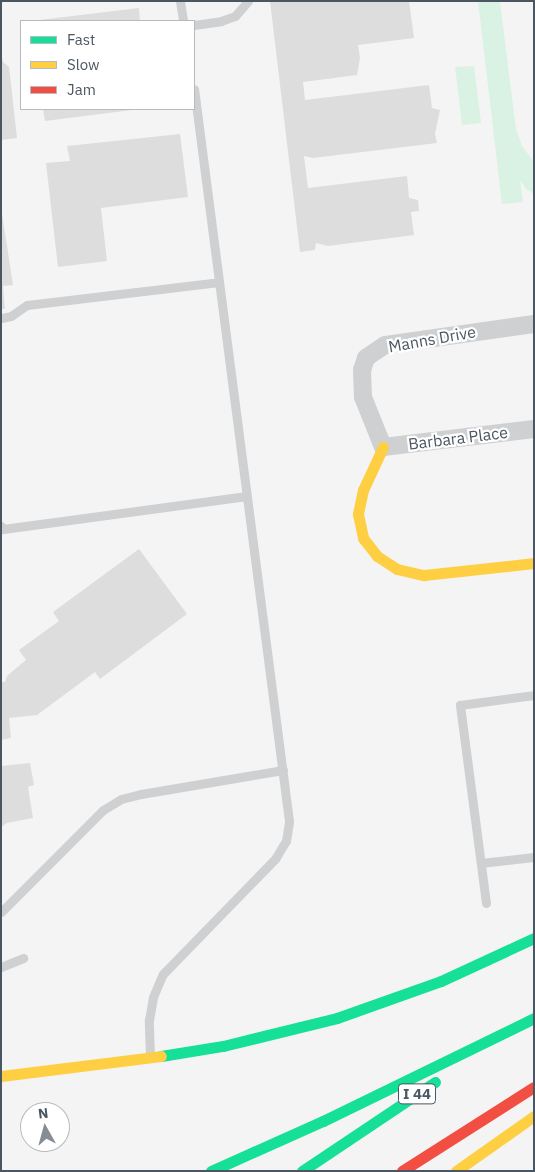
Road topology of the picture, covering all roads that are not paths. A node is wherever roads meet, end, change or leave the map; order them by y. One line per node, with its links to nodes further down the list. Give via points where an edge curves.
1 (180, 1): 3 (lane)
2 (248, 1): 4 (lane, via 235,16)
3 (183, 20)
4 (195, 24)
5 (195, 96): 6 (lane)
6 (219, 282): 7 (lane, via 27,305 11,316); 11 (lane)
7 (1, 318)
8 (534, 324): 10 (street, Manns Drive, via 401,341 374,351 366,358 362,370 364,397)
9 (534, 429): 10 (street, Barbara Place)
10 (383, 447): 13 (main road, via 363,490 358,514 363,538 377,556 397,569 424,575)
11 (247, 496): 12 (lane, via 4,529); 15 (lane)
12 (1, 526)
13 (534, 563)
14 (534, 695): 17 (lane, via 460,705)
15 (283, 770): 19 (lane, via 121,799 103,810); 24 (lane, via 289,821 286,841 275,859 163,974 153,997 149,1020)
16 (534, 857): 17 (lane)
17 (481, 863): 18 (lane)
18 (486, 903)
19 (1, 912)
20 (534, 938): 24 (main road, via 441,981 347,1015 223,1046)
21 (23, 958): 22 (lane)
22 (1, 967)
23 (534, 1019): 28 (main road); 29 (main road, I 44)
24 (150, 1058): 25 (main road)
25 (1, 1076)
26 (534, 1087): 30 (main road)
27 (534, 1116): 31 (main road)
28 (211, 1171)
29 (302, 1171)
30 (402, 1171)
31 (456, 1171)

